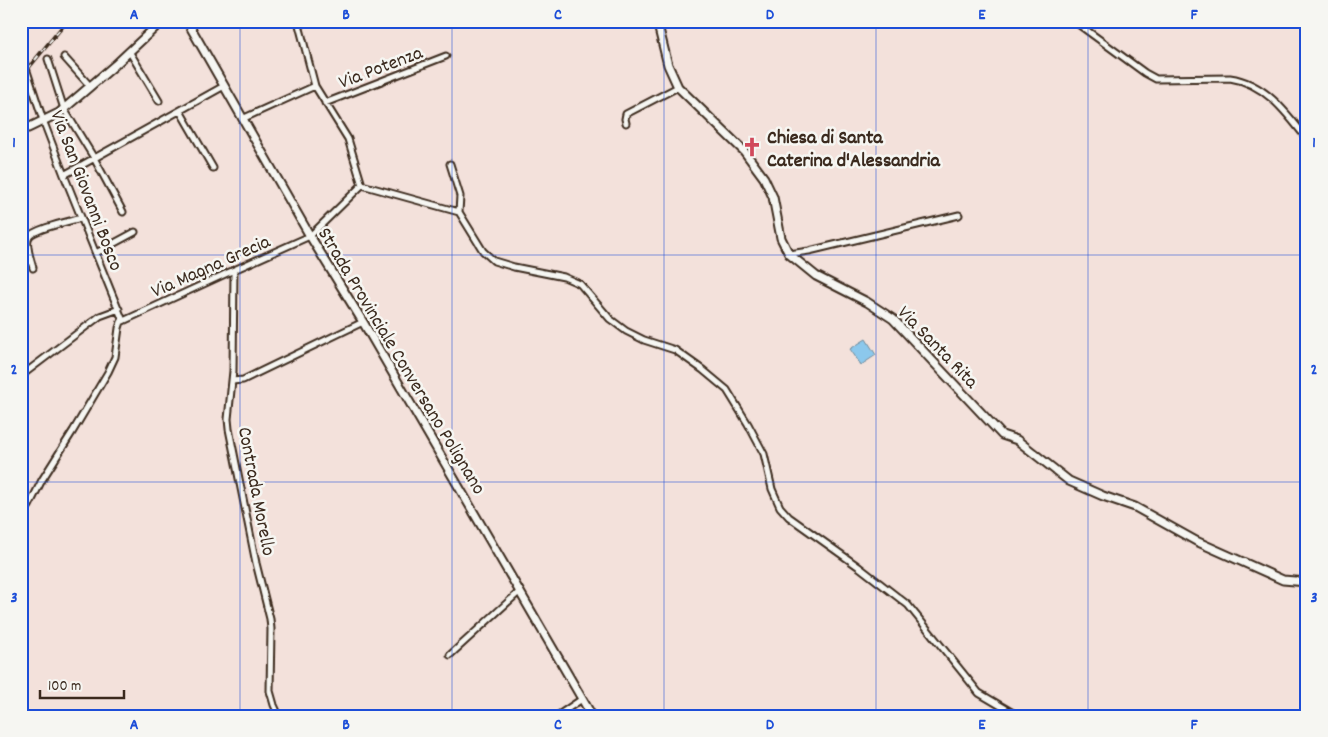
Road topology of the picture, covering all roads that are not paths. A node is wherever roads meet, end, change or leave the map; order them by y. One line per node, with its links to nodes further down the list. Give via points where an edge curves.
1 (162, 21): 6 (street)
2 (187, 21): 12 (street, Strada Provinciale Conversano Polignano)
3 (298, 21): 13 (street)
4 (656, 21): 14 (street, Via Santa Rita)
5 (1074, 21): 23 (street, via 1156,79 1230,78 1249,83 1278,103)
6 (130, 51): 11 (street); 15 (street)
7 (21, 53): 20 (street, Via San Giovanni Bosco)
8 (446, 56): 16 (street, Via Potenza)
9 (64, 57): 11 (street)
10 (48, 59): 17 (street)
11 (90, 86): 17 (street)
12 (224, 86): 18 (street); 19 (street, Strada Provinciale Conversano Polignano)
13 (315, 86): 16 (street); 19 (street)
14 (678, 88): 21 (street, via 626,114); 36 (street, Via Santa Rita, via 744,151 760,171 770,189 780,238)
15 (159, 101)
16 (325, 103): 28 (street, via 348,139)
17 (64, 109): 20 (street); 24 (street)
18 (180, 111): 24 (street); 26 (street)
19 (242, 119): 34 (street, Strada Provinciale Conversano Polignano)
20 (43, 120): 22 (street); 27 (street, Via San Giovanni Bosco)
21 (626, 123)
22 (21, 128)
23 (1307, 139)
24 (94, 158): 27 (street); 29 (street)
25 (450, 164): 30 (street, via 460,196)
26 (214, 168)
27 (64, 174): 32 (street, Via San Giovanni Bosco)
28 (362, 185): 30 (street); 34 (street)
29 (123, 212)
30 (459, 212): 52 (street, via 483,251 494,261 564,277 580,284 610,319 626,331 675,350 727,390 764,454 772,489 789,518 908,605 979,693)
31 (959, 215): 36 (street, via 809,252)
32 (81, 218): 35 (street, Via San Giovanni Bosco); 37 (street, via 34,232 28,238)
33 (135, 232): 35 (street)
34 (310, 236): 38 (street, Via Magna Grecia); 41 (street, Strada Provinciale Conversano Polignano)
35 (96, 253): 39 (street, Via San Giovanni Bosco)
36 (789, 254): 45 (street, Via Santa Rita, via 816,276 893,319 1002,436 1017,440 1069,481 1134,507 1196,541 1283,580)
37 (32, 268)
38 (234, 270): 40 (street, Via Magna Grecia); 43 (street, Contrada Morello)
39 (119, 309): 40 (street, Via San Giovanni Bosco); 42 (street, via 100,316)
40 (123, 321): 44 (street, via 108,372)
41 (363, 322): 43 (street, via 243,380); 46 (street, Strada Provinciale Conversano Polignano)
42 (21, 376)
43 (232, 381): 49 (street, Contrada Morello, via 229,429 270,619 270,690)
44 (21, 514)
45 (1307, 582)
46 (519, 592): 47 (street); 48 (street, Strada Provinciale Conversano Polignano)
47 (450, 655)
48 (582, 699): 50 (street); 51 (street, Strada Provinciale Conversano Polignano)
49 (279, 716)
50 (557, 716)
51 (592, 716)
52 (1018, 716)

